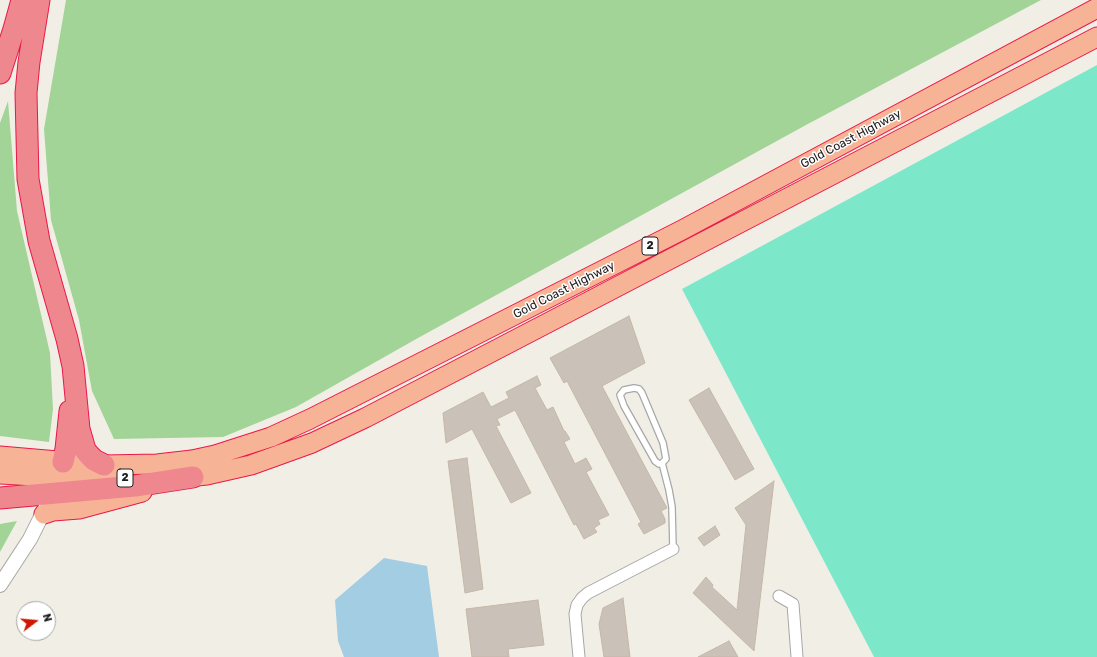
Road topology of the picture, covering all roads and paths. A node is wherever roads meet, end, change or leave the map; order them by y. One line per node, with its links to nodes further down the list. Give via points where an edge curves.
1 (22, 0): 5 (highway)
2 (39, 0): 6 (highway, via 28,62 26,93 28,179 39,241 67,339)
3 (1097, 8): 9 (highway, Gold Coast Highway / 2, via 682,230 291,428 245,447 204,457 157,464)
4 (1097, 36): 12 (highway, Gold Coast Highway / 2, via 365,418 268,460)
5 (0, 73)
6 (72, 366): 9 (highway, via 79,429 84,447 94,460); 11 (highway, via 69,420)
7 (0, 456): 11 (highway, Gold Coast Highway / 2)
8 (662, 463): 8 (lane, via 666,460 665,452 642,393 634,388 624,390 620,395 624,406 655,461); 15 (lane, via 672,507)
9 (104, 465): 11 (highway, Gold Coast Highway / 2)
10 (0, 474): 11 (highway, Gold Coast Highway / 2)
11 (58, 477): 12 (highway, via 135,486); 13 (highway); 14 (street)
12 (193, 477): 14 (highway, Gold Coast Highway, via 79,509 50,511)
13 (0, 498)
14 (44, 514): 16 (street)
15 (673, 549): 18 (street, via 582,598 575,614)
16 (0, 585)
17 (779, 596): 19 (street, via 792,604)
18 (579, 657)
19 (797, 657)

